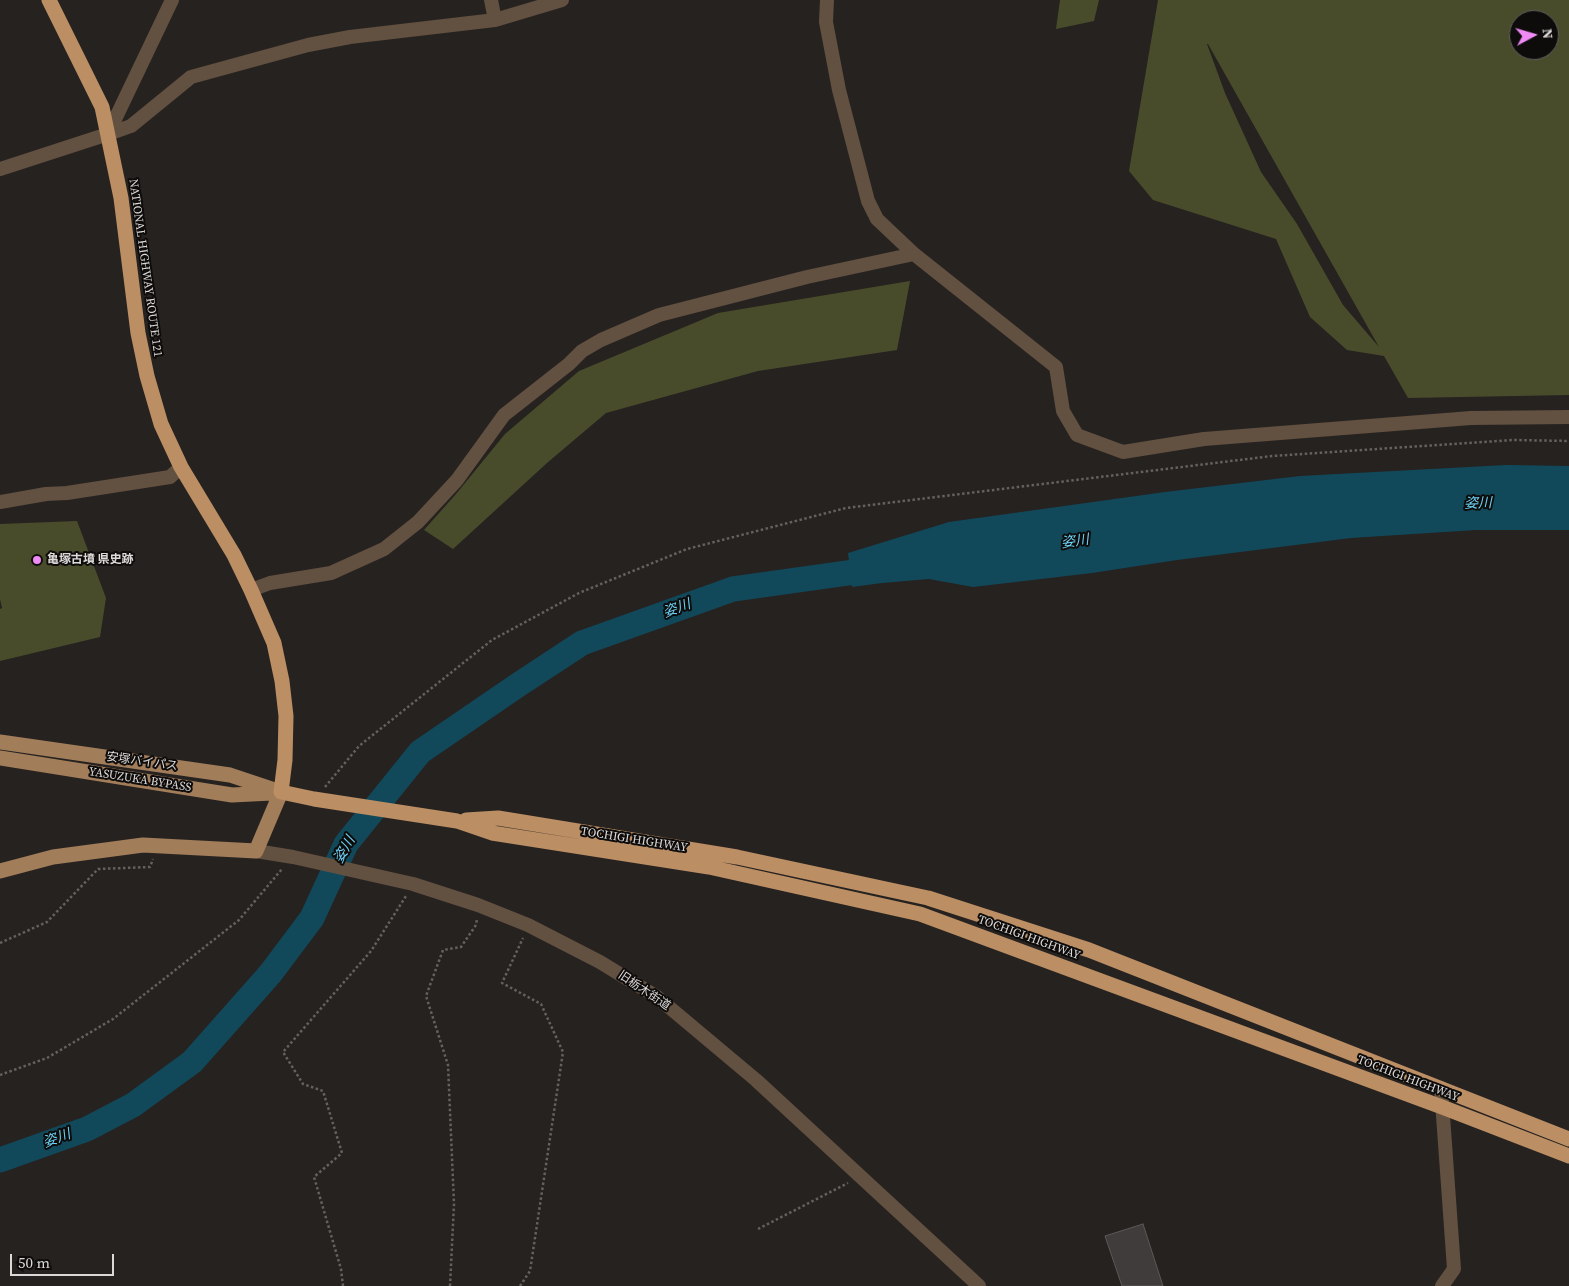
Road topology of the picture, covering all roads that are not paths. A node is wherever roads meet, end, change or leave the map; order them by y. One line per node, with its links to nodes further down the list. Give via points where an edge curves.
1 (49, 0): 7 (highway, NATIONAL HIGHWAY ROUTE 121, via 102,106)
2 (172, 0): 7 (street)
3 (490, 0): 6 (street)
4 (562, 0): 6 (street)
5 (827, 0): 9 (street, via 826,22 839,90 868,201 877,219)
6 (494, 20): 7 (street, via 350,37 191,77 131,126)
7 (108, 134): 8 (street); 11 (highway, NATIONAL HIGHWAY ROUTE 121, via 121,198 138,333 147,376 162,424)
8 (0, 169)
9 (914, 254): 10 (street, via 1056,367 1063,411 1077,435 1122,452 1204,439 1451,419); 13 (street, via 659,315 601,340 582,350 504,415 457,480 418,522 384,549 331,573 270,583)
10 (1569, 417)
11 (181, 467): 12 (street, via 170,477); 13 (highway, NATIONAL HIGHWAY ROUTE 121)
12 (0, 502)
13 (252, 590): 16 (highway, NATIONAL HIGHWAY ROUTE 121, via 274,643 282,681 286,716)
14 (0, 742): 16 (main road, 安塚バイパス, via 230,775)
15 (0, 758): 16 (main road, YASUZUKA BYPASS, via 232,795)
16 (281, 792): 17 (highway, TOCHIGI HIGHWAY); 18 (main road)
17 (457, 821): 20 (highway, TOCHIGI HIGHWAY, via 498,818 708,852 928,898 1088,950); 21 (highway, TOCHIGI HIGHWAY, via 492,833 708,867 920,914)
18 (256, 851): 19 (main road, via 143,844 53,857); 24 (street, 旧栃木街道, via 396,879 478,905 528,925 657,996 756,1080)
19 (0, 871)
20 (1441, 1088): 21 (street); 22 (highway, TOCHIGI HIGHWAY)
21 (1442, 1107): 23 (highway, TOCHIGI HIGHWAY); 25 (street, via 1454,1269)
22 (1569, 1139)
23 (1569, 1156)
24 (979, 1286)
25 (1442, 1286)

